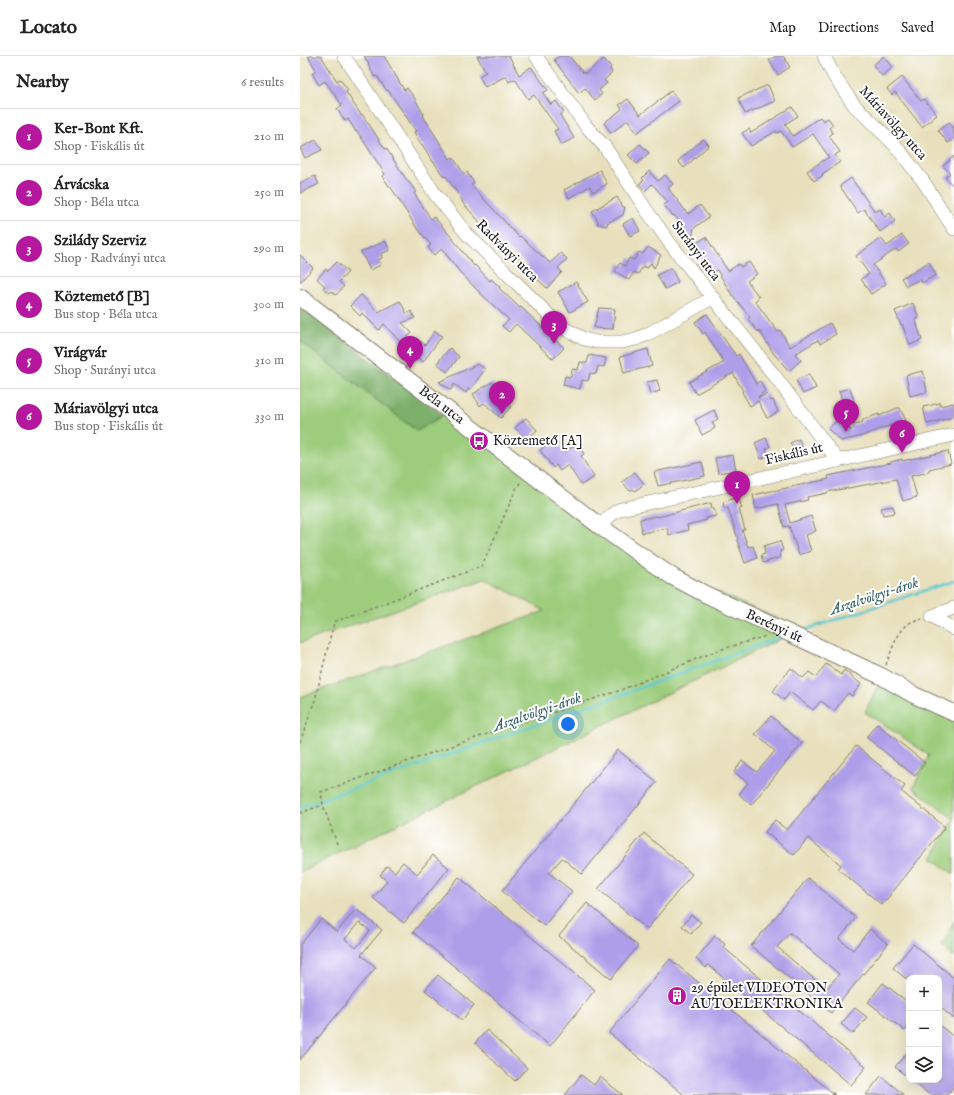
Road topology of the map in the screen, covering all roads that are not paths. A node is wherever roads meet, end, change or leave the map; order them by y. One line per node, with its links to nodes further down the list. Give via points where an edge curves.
1 (344, 56): 6 (street, Radványi utca, via 452,216 560,326 584,339 622,342 648,334)
2 (536, 56): 6 (street, Surányi utca, via 578,116 605,147 651,217)
3 (824, 56): 4 (street, Máriavölgy utca, via 854,105 895,145 923,181)
4 (954, 229)
5 (300, 297): 9 (main road, Béla utca)
6 (712, 298): 8 (street, Surányi utca)
7 (954, 435): 8 (street, Fiskális út)
8 (838, 461): 9 (street, Fiskális út, via 621,509 609,516)
9 (601, 527): 12 (main road, Berényi út, via 673,576)
10 (954, 608): 11 (street, via 932,616)
11 (954, 629)
12 (954, 713)

